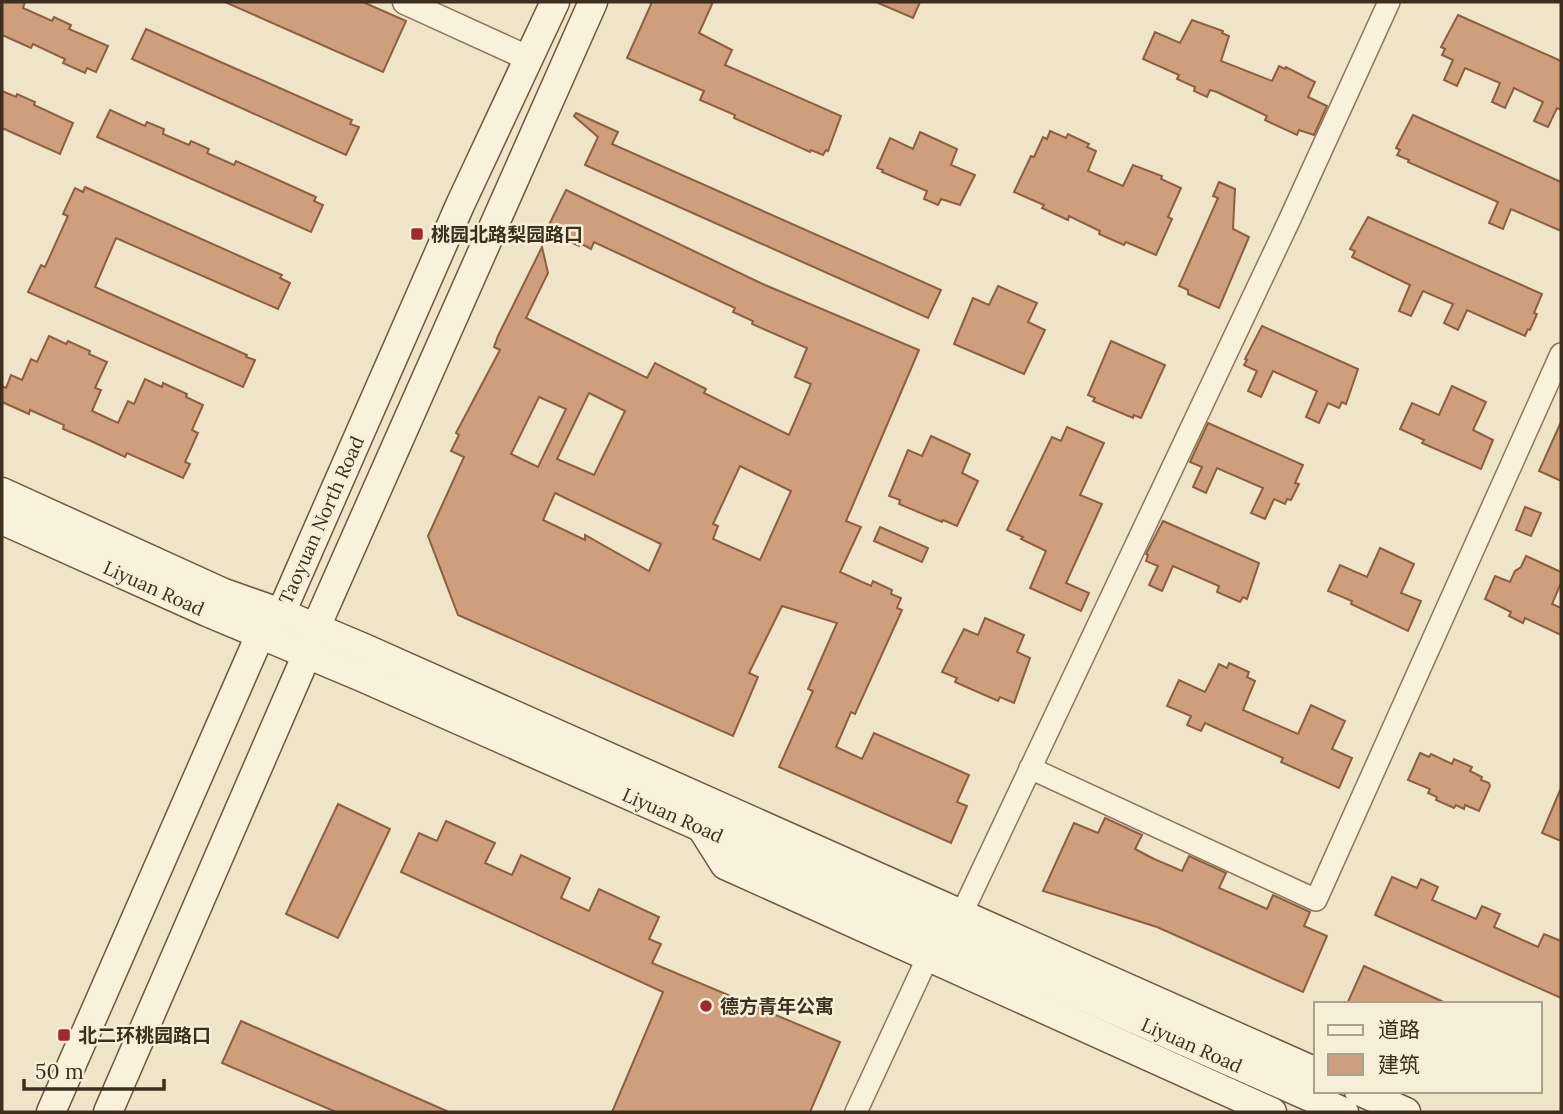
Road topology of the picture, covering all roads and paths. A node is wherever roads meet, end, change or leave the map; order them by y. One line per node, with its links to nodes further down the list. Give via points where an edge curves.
1 (405, 2): 5 (street)
2 (555, 2): 5 (main road, Taoyuan North Road)
3 (593, 2): 10 (main road, Taoyuan North Road)
4 (1389, 2): 13 (street)
5 (530, 59): 9 (main road, Taoyuan North Road, via 460,205)
6 (1561, 354): 13 (street, via 1316,900)
7 (2, 492): 9 (main road, Liyuan Road, via 224,593)
8 (2, 520): 11 (main road, Liyuan Road)
9 (281, 613): 10 (main road, Liyuan Road); 11 (main road, Taoyuan North Road)
10 (316, 627): 12 (main road, Taoyuan North Road); 14 (main road, Liyuan Road)
11 (260, 635): 12 (main road, Liyuan Road); 18 (main road, Taoyuan North Road)
12 (307, 654): 15 (main road, Liyuan Road, via 701,827); 19 (main road, Taoyuan North Road)
13 (1030, 768): 14 (street)
14 (962, 913): 15 (street); 16 (main road, Liyuan Road)
15 (933, 945): 20 (street); 21 (main road); 22 (main road, Liyuan Road)
16 (1314, 1071)
17 (1363, 1093): 23 (main road)
18 (51, 1112)
19 (108, 1112)
20 (856, 1112)
21 (1272, 1112)
22 (1344, 1112)
23 (1406, 1112)

